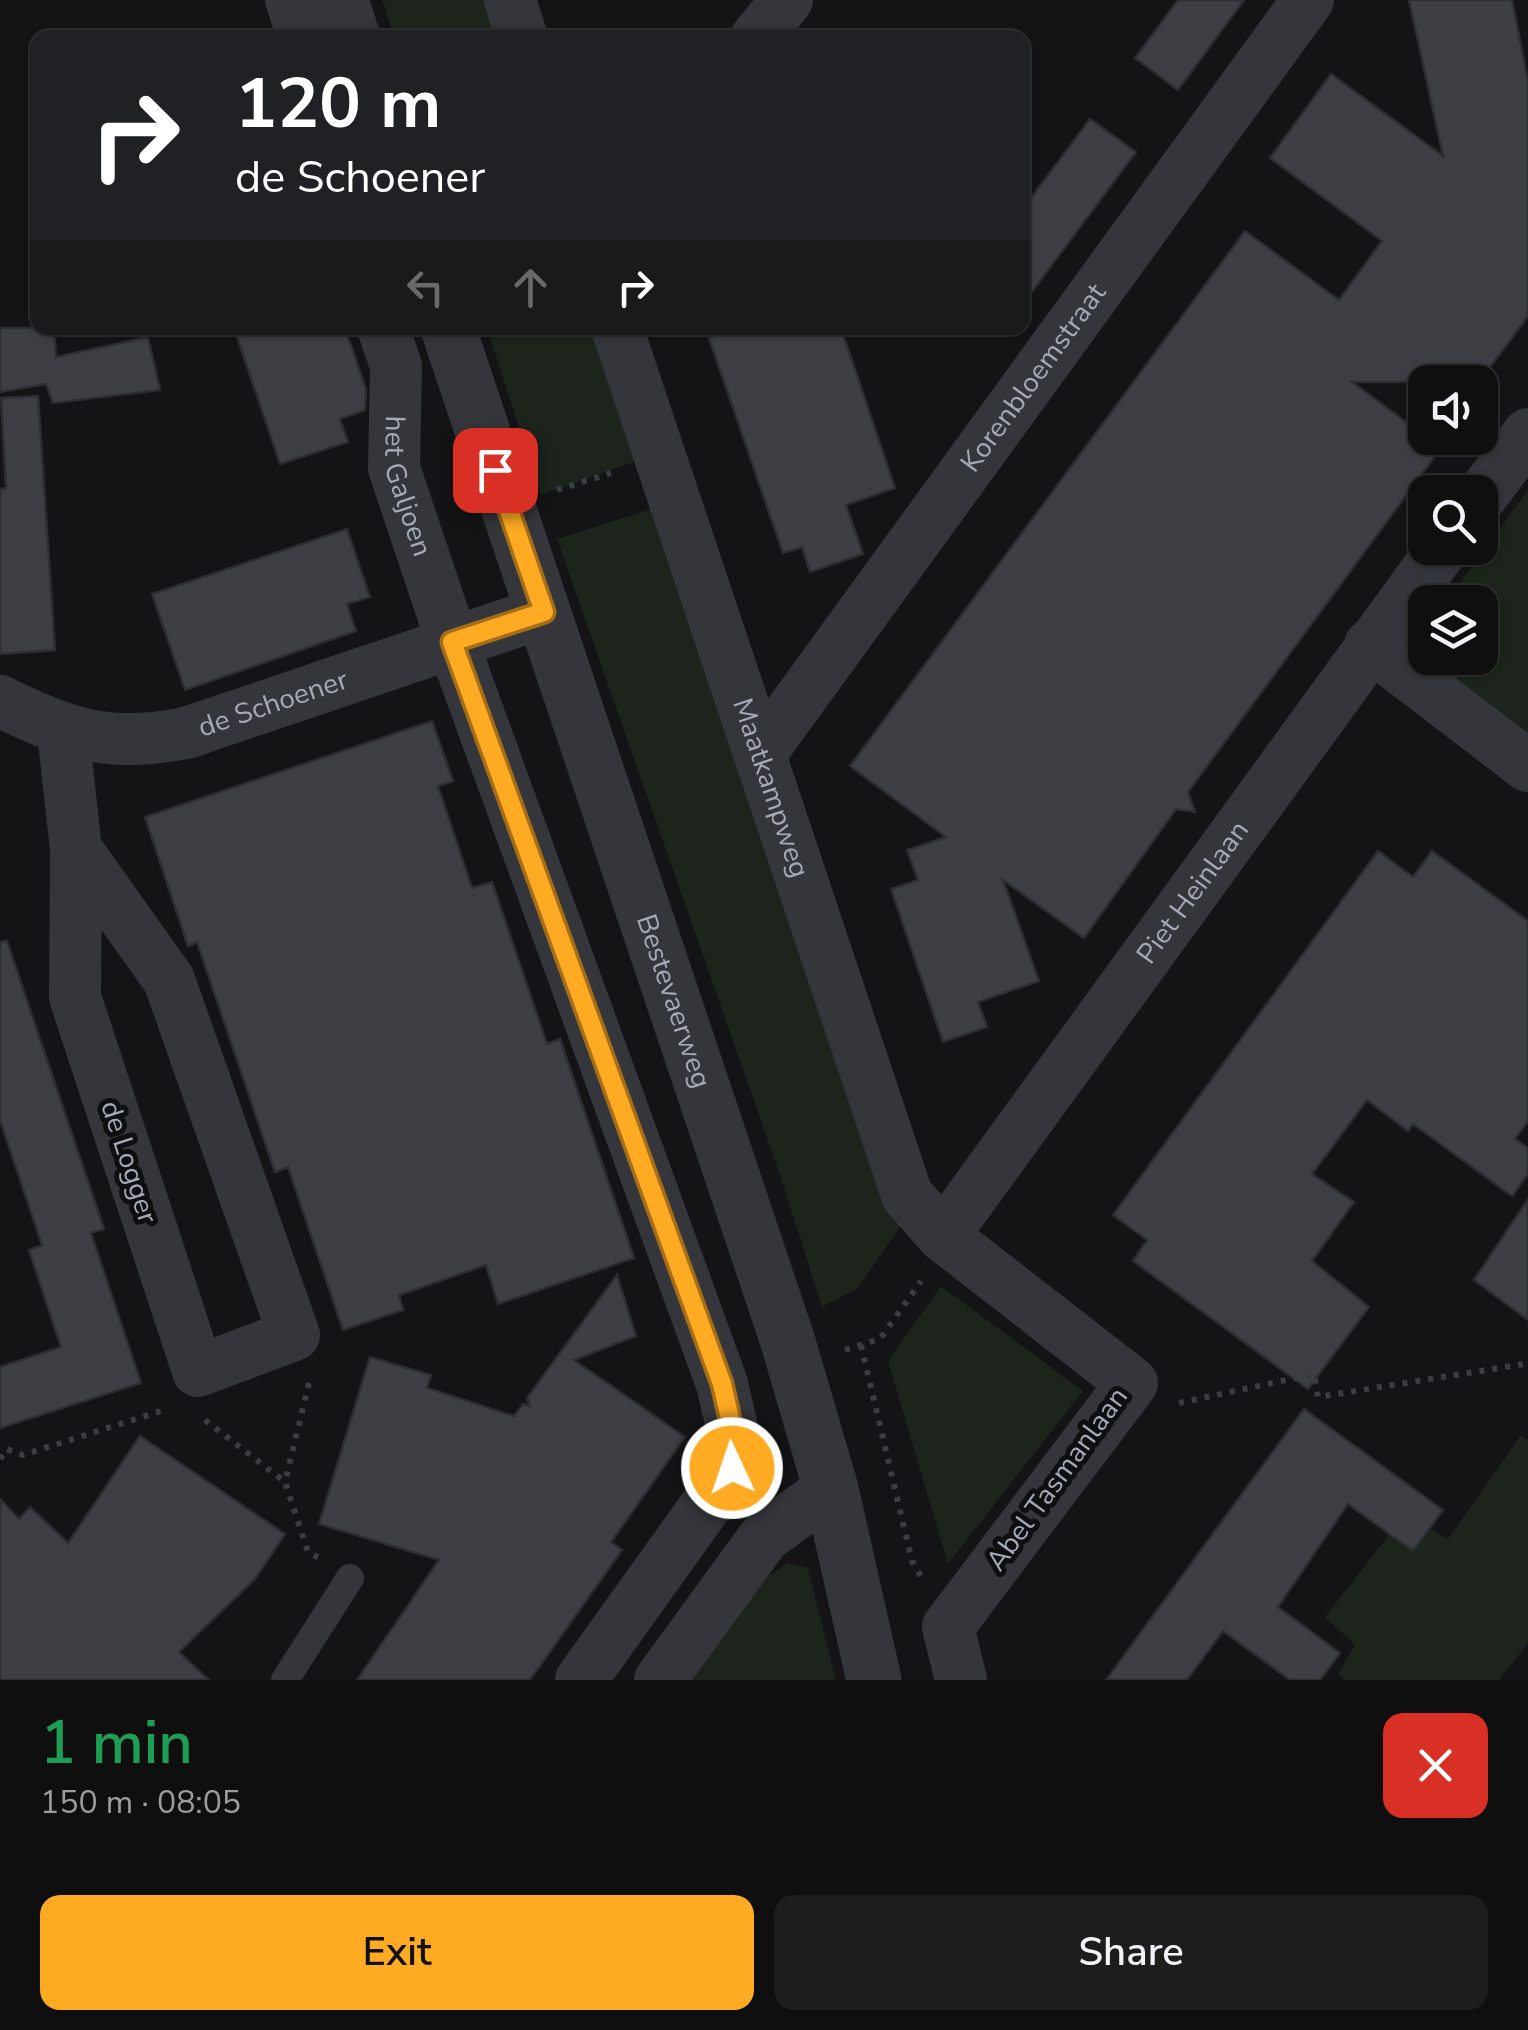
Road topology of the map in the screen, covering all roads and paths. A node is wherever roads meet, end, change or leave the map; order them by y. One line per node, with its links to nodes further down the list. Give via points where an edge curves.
1 (291, 0): 6 (street)
2 (341, 0): 7 (street)
3 (510, 0): 8 (street)
4 (787, 0): 9 (street)
5 (1308, 0): 21 (street, Korenbloemstraat)
6 (301, 30)
7 (350, 30)
8 (519, 30)
9 (763, 30)
10 (385, 335): 17 (street, het Galjoen, via 396,366 394,468)
11 (450, 335): 16 (street, Bestevaerweg)
12 (619, 335): 21 (street, Maatkampweg)
13 (1528, 434): 14 (street)
14 (1497, 475)
15 (1430, 565): 18 (street, Piet Heinlaan)
16 (544, 612): 17 (street, de Schoener); 27 (street, Bestevaerweg)
17 (452, 642): 20 (street, de Schoener, via 186,732 124,740); 38 (street, het Galjoen, via 722,1384 736,1445 732,1468 712,1502)
18 (1370, 645): 22 (street); 24 (street, Piet Heinlaan)
19 (0, 701): 20 (street, de Schoener)
20 (63, 732): 23 (street, de Logger)
21 (760, 754): 24 (street, Maatkampweg, via 907,1196)
22 (1528, 766)
23 (76, 848): 25 (street, de Logger, via 169,980); 25 (street, de Logger, via 75,998 198,1371)
24 (943, 1236): 26 (path, via 936,1261 880,1339); 29 (street, Abel Tasmanlaan)
25 (294, 1336): 33 (path, via 310,1375)
26 (861, 1345): 27 (path); 36 (path, via 912,1561)
27 (795, 1364): 34 (street, Bestevaerweg)
28 (1528, 1367): 29 (path, via 1318,1397 1314,1374 1180,1404)
29 (1132, 1383): 36 (street, Abel Tasmanlaan)
30 (166, 1410): 32 (path, via 24,1455 6,1448)
31 (198, 1415): 33 (path)
32 (0, 1459)
33 (285, 1482): 35 (path, via 308,1552)
34 (831, 1489): 39 (street, via 765,1536); 40 (street, Bestevaerweg)
35 (350, 1578): 37 (lane)
36 (948, 1627): 41 (street)
37 (285, 1680)
38 (581, 1680)
39 (660, 1680)
40 (874, 1680)
41 (960, 1680)

